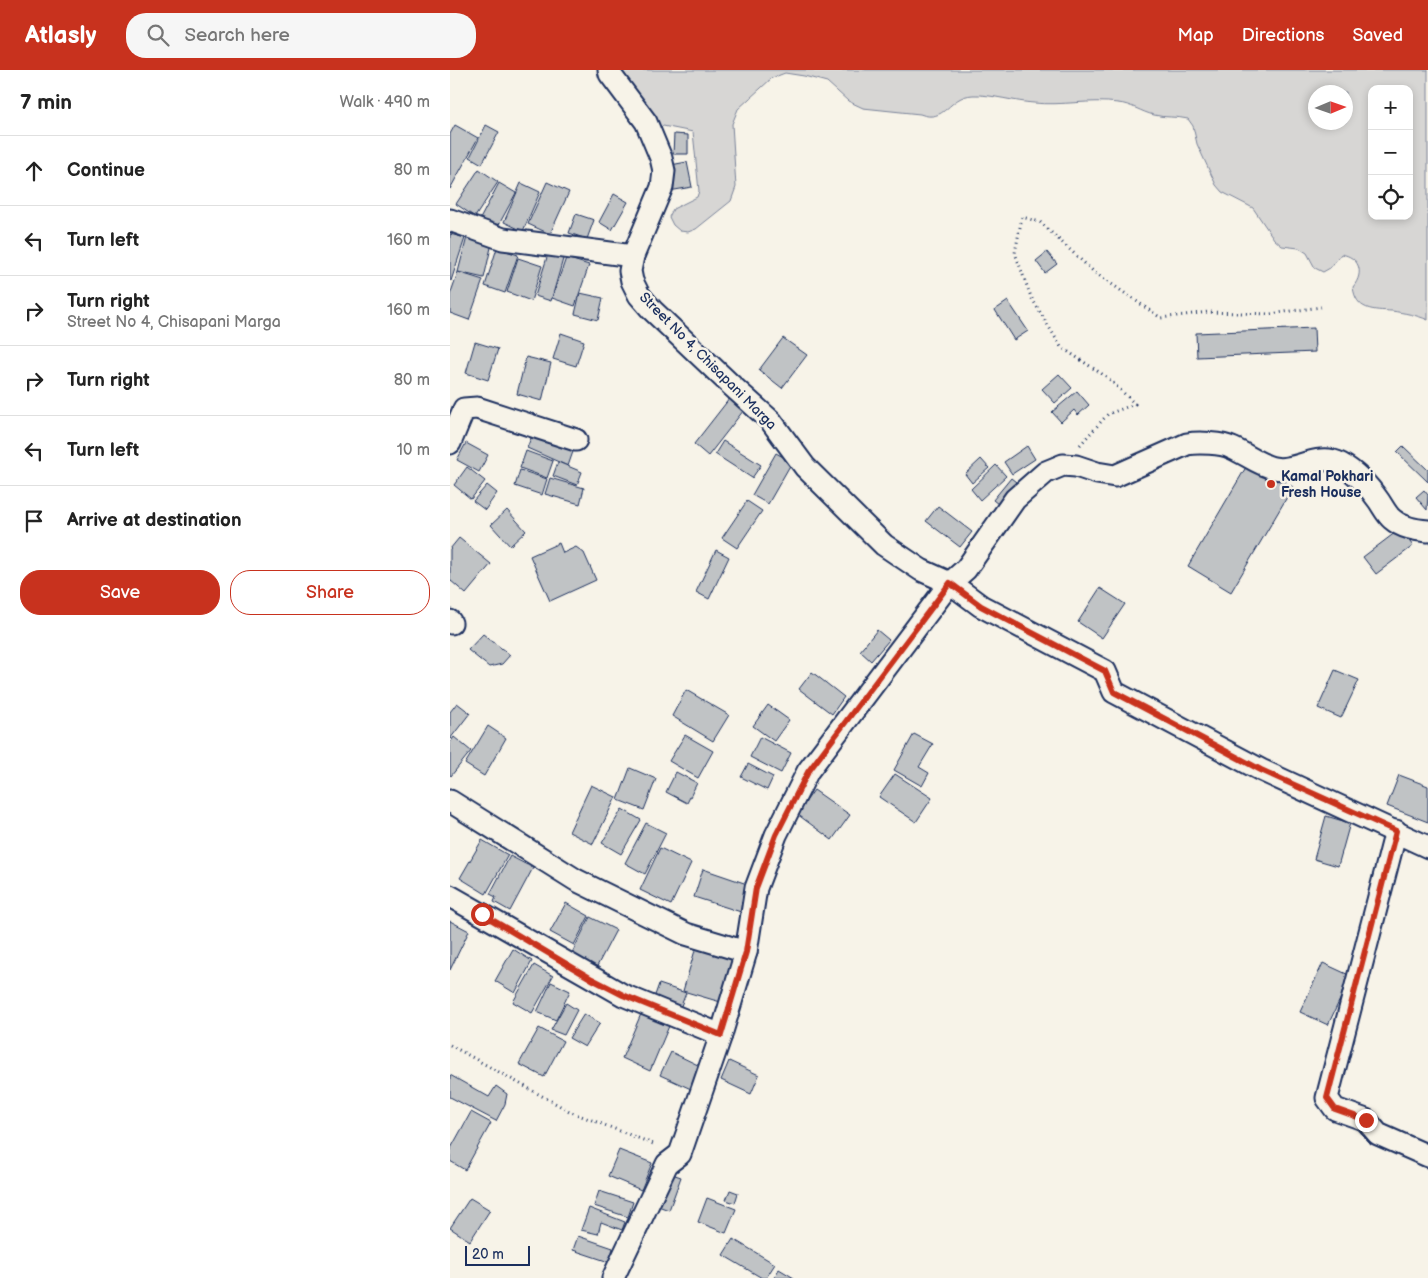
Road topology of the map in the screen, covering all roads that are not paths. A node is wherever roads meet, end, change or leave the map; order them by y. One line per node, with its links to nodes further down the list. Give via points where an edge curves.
1 (609, 70): 3 (street, Street No 4, Chisapani Marga, via 646,122 662,158 664,171 662,187)
2 (450, 220): 3 (street, via 503,239)
3 (633, 256): 7 (street, Street No 4, Chisapani Marga, via 632,281 652,310 771,420 805,467 884,545 921,570)
4 (576, 440): 5 (street, via 477,408 464,409)
5 (450, 443)
6 (1428, 531): 7 (street, via 1411,529 1392,519 1369,486 1339,463 1311,461 1282,469 1273,468 1230,447 1196,443 1115,476 1076,466 1063,466 1046,472 1015,499 966,569)
7 (950, 583): 9 (street, Street No 4, Chisapani Marga, via 981,606 1105,671 1114,692 1261,770); 12 (street, via 808,772 776,835 756,888)
8 (451, 805): 12 (street, via 576,880 686,934)
9 (1396, 831): 10 (street, Street No 4, Chisapani Marga); 14 (street, via 1327,1098 1335,1109 1366,1120 1378,1134)
10 (1428, 847)
11 (450, 896): 13 (street, via 623,995)
12 (746, 952): 13 (street)
13 (721, 1035): 15 (street, via 680,1154 667,1164)
14 (1428, 1156)
15 (613, 1278)

